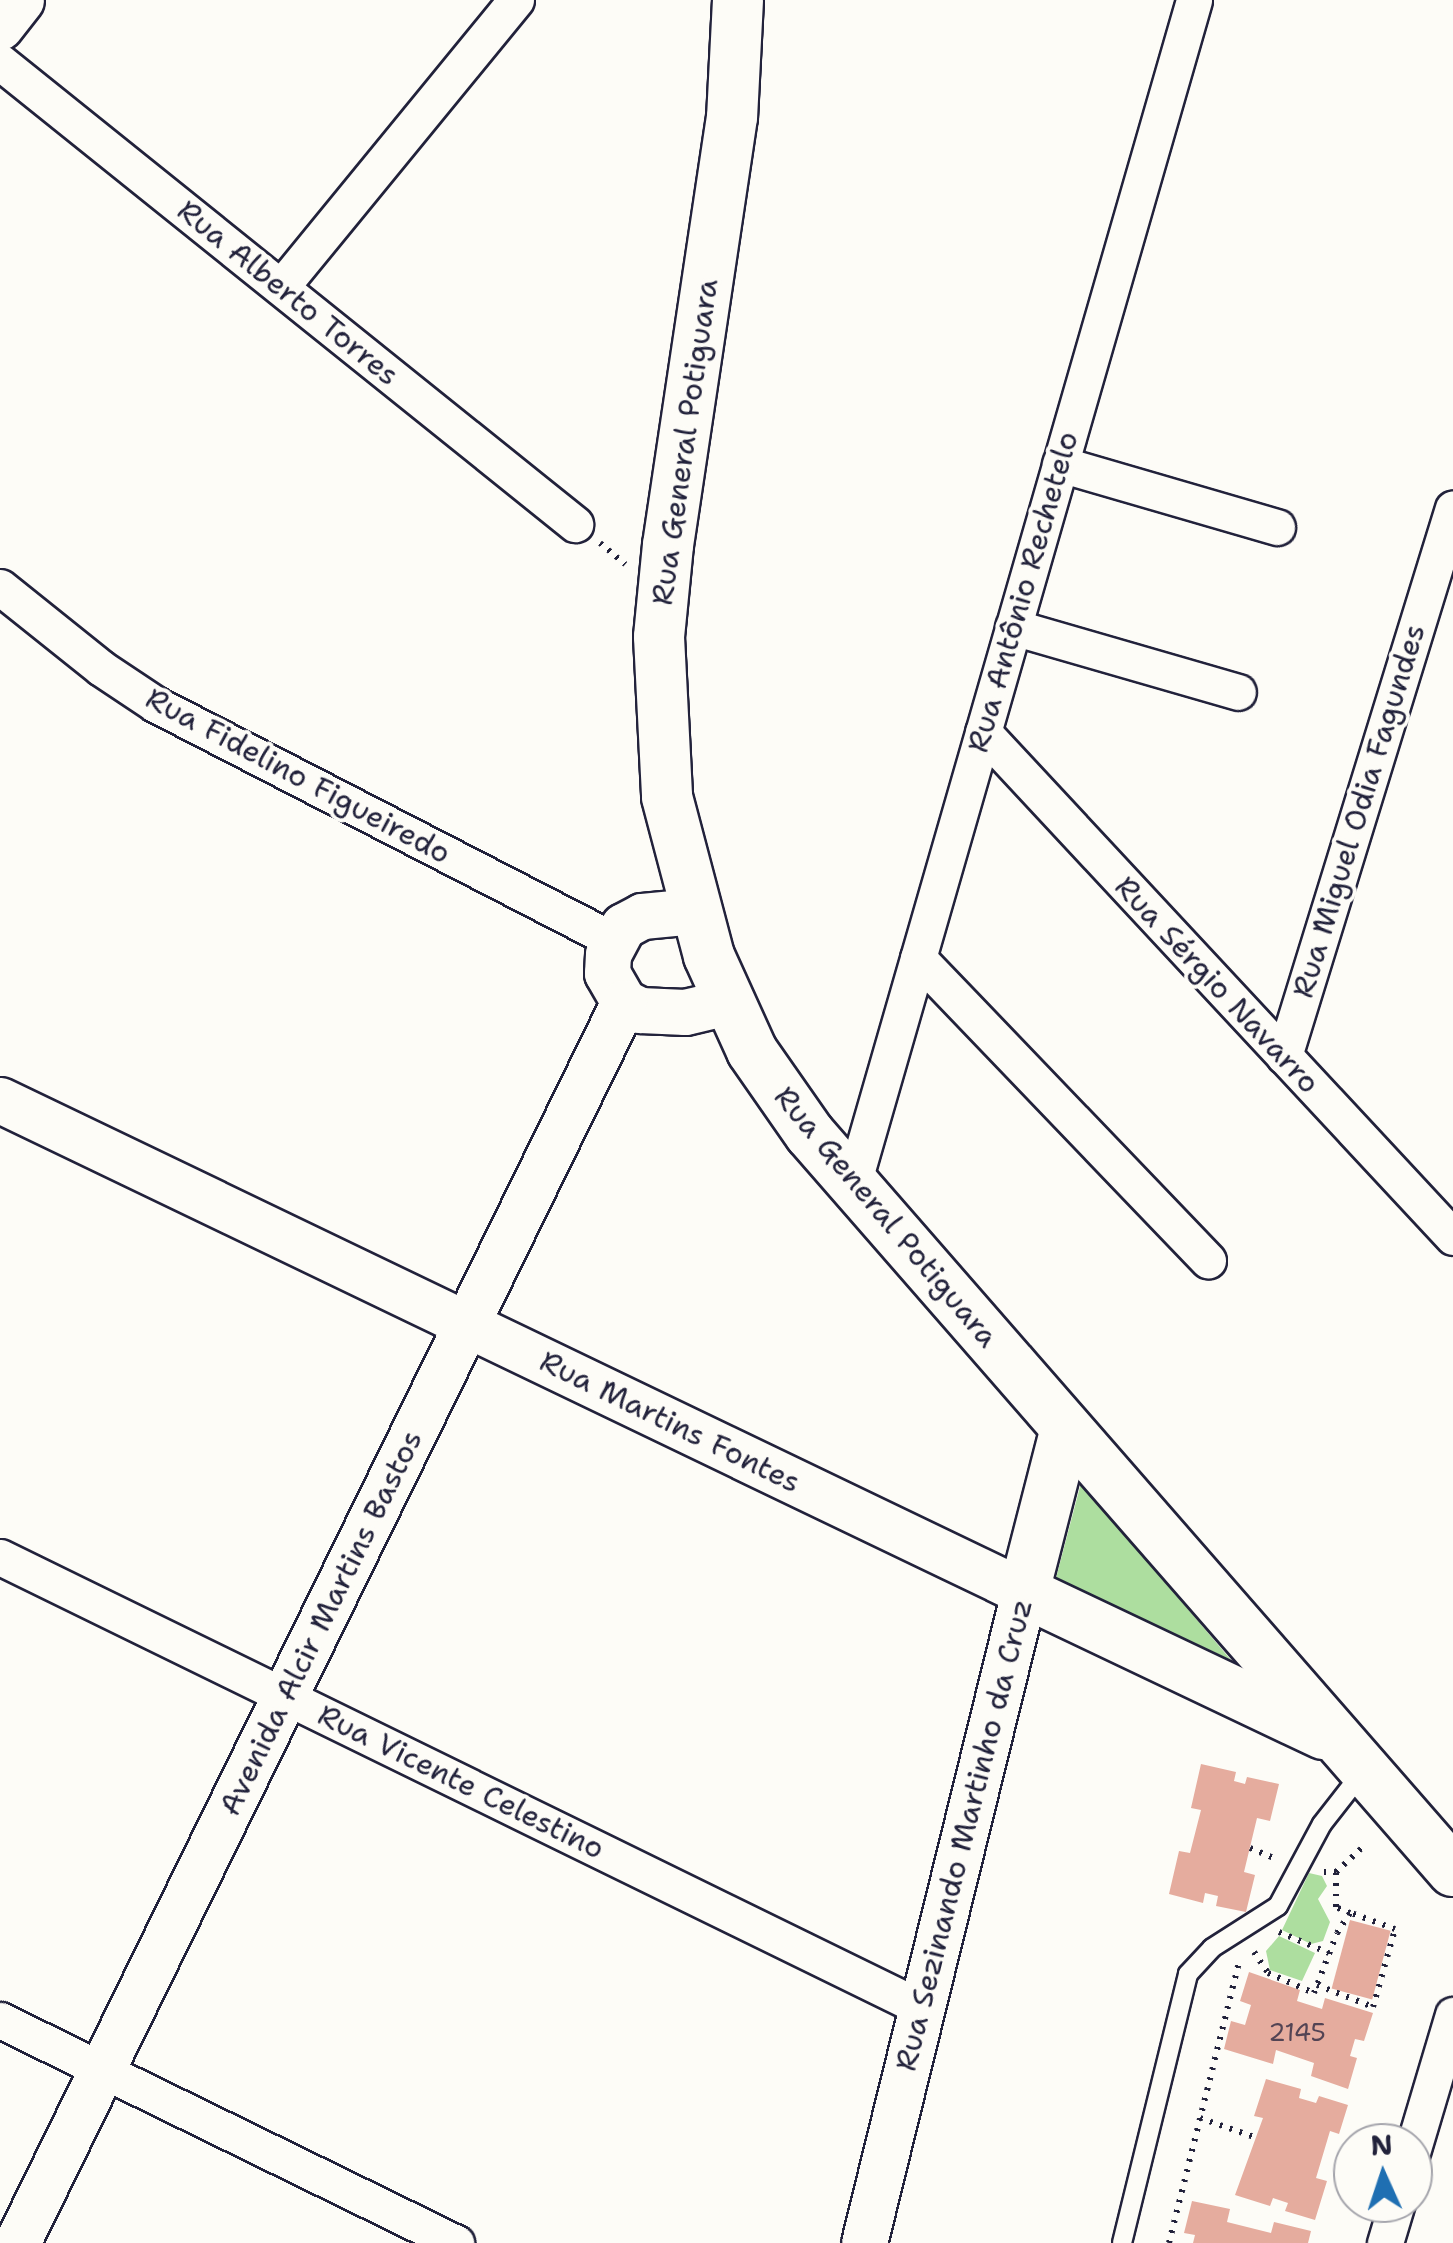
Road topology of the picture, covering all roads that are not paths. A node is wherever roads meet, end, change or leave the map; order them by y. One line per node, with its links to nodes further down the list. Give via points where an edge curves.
1 (22, 0): 5 (street)
2 (516, 0): 7 (street)
3 (738, 0): 16 (main road, Rua General Potiguara, via 732,117 662,594 662,750)
4 (1194, 0): 8 (street, Rua Antônio Rechetelo)
5 (0, 26)
6 (0, 62): 7 (street, Rua Alberto Torres)
7 (280, 288): 10 (street, Rua Alberto Torres)
8 (1060, 464): 11 (street); 13 (street, Rua Antônio Rechetelo)
9 (1453, 508): 21 (street, Rua Miguel Odia Fagundes)
10 (575, 524)
11 (1277, 528)
12 (0, 586): 17 (street, Rua Fidelino Figueiredo, via 155,704)
13 (1013, 627): 14 (street); 15 (street, Rua Antônio Rechetelo)
14 (1238, 692)
15 (983, 732): 18 (street, Rua Antônio Rechetelo); 21 (street, Rua Sérgio Navarro)
16 (694, 911): 17 (street, via 642,916); 20 (main road, Rua General Potiguara)
17 (614, 940): 19 (street, via 607,973)
18 (918, 958): 23 (street, Rua Antônio Rechetelo); 25 (street)
19 (624, 1002): 20 (street, via 659,1013); 26 (street, Avenida Alcir Martins Bastos)
20 (726, 1002): 23 (main road, Rua General Potiguara, via 782,1097)
21 (1284, 1056): 24 (street, Rua Sérgio Navarro)
22 (0, 1100): 26 (street, Rua Martins Fontes)
23 (852, 1184): 27 (main road, Rua General Potiguara)
24 (1453, 1237)
25 (1208, 1260)
26 (467, 1324): 29 (street, Rua Martins Fontes); 30 (street, Avenida Alcir Martins Bastos)
27 (1066, 1428): 29 (main road, Rua Sezinando Martinho da Cruz); 31 (main road, Rua General Potiguara)
28 (0, 1557): 30 (street, Rua Vicente Celestino)
29 (1024, 1592): 31 (main road, Rua Martins Fontes); 33 (street, Rua Sezinando Martinho da Cruz)
30 (284, 1696): 33 (street, Rua Vicente Celestino); 36 (street, Avenida Alcir Martins Bastos)
31 (1352, 1756): 32 (main road, Rua General Potiguara); 41 (lane, via 1278,1906 1212,1948 1188,1974)
32 (1453, 1870)
33 (922, 2008): 40 (street, Rua Sezinando Martinho da Cruz)
34 (1453, 2015): 37 (street)
35 (0, 2020): 36 (street)
36 (102, 2070): 38 (street, Avenida Alcir Martins Bastos); 39 (street)
37 (1421, 2123)
38 (16, 2243)
39 (456, 2243)
40 (864, 2243)
41 (1122, 2243)

